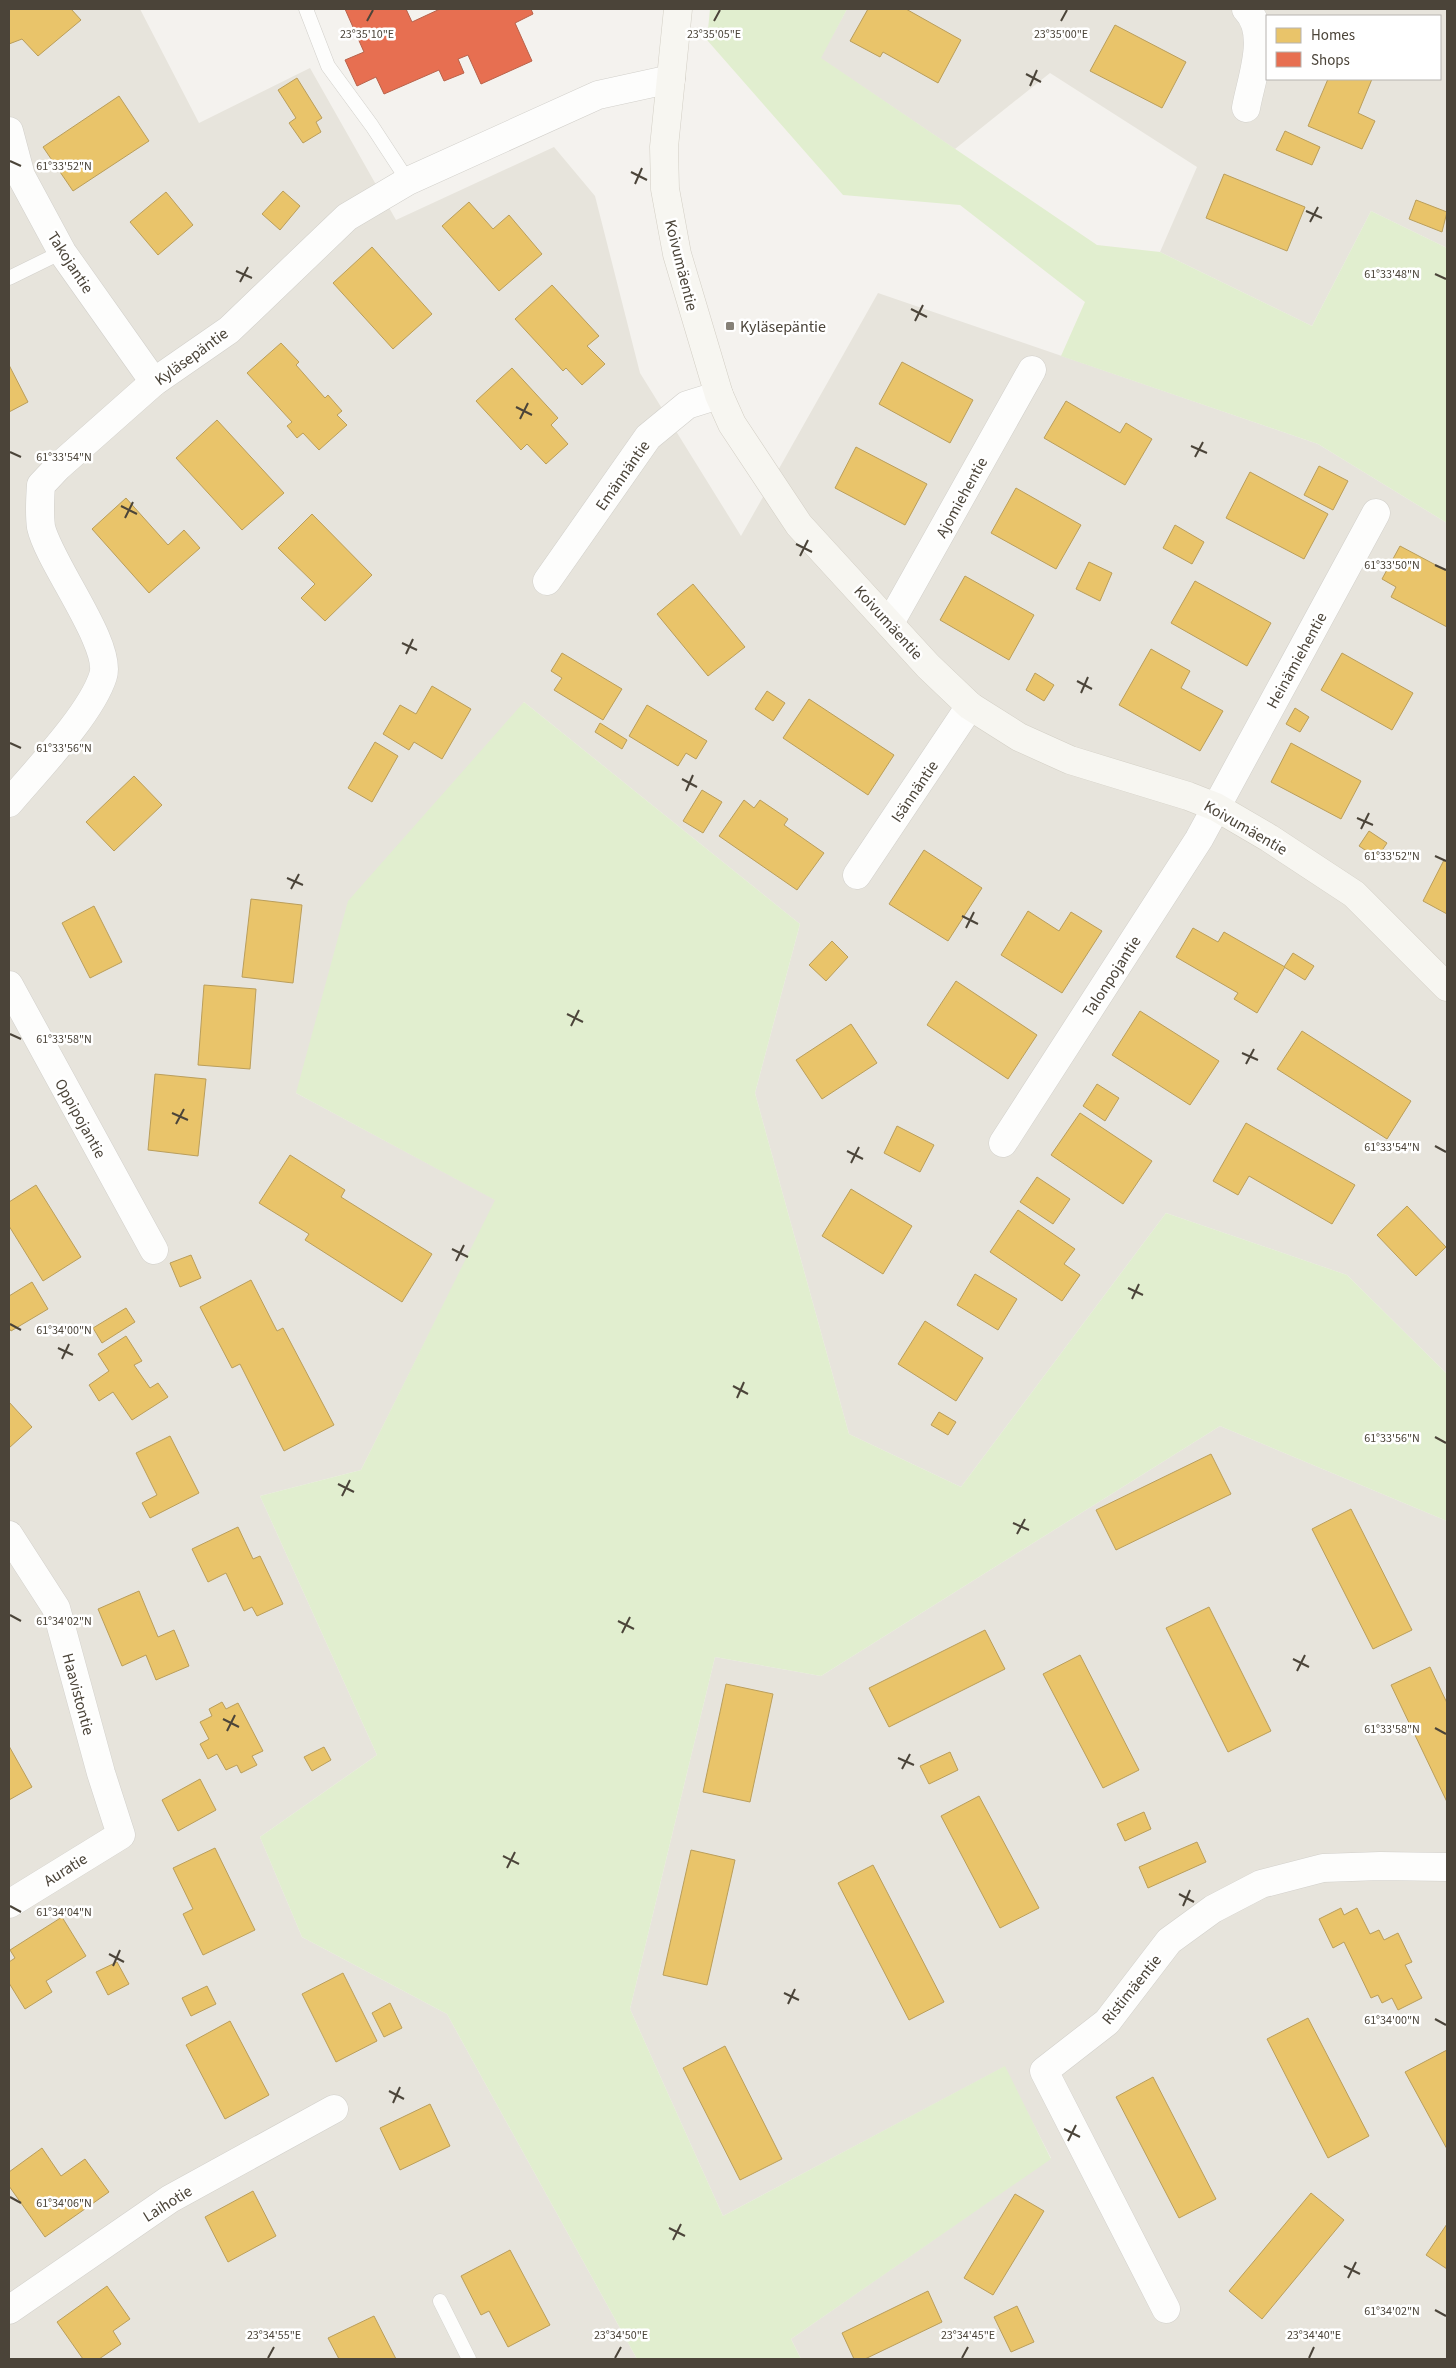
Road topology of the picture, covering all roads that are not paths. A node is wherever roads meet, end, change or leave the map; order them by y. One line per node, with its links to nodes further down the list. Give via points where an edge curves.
1 (306, 9): 7 (lane, via 328,66)
2 (678, 9): 4 (street, Koivumäentie)
3 (1246, 9): 5 (street, via 1252,15 1259,42)
4 (670, 79): 7 (street, Kyläsepäntie, via 598,95); 12 (street, Koivumäentie, via 664,147 665,189 696,325)
5 (1246, 108)
6 (9, 131): 8 (street, Takojantie, via 22,176)
7 (408, 181): 11 (street, Kyläsepäntie, via 346,217 229,330)
8 (62, 252): 9 (lane); 11 (street, Takojantie)
9 (9, 278)
10 (1032, 370): 15 (street, Ajomiehentie)
11 (154, 382): 17 (street, Kyläsepäntie, via 41,485 42,527 51,552 100,644 104,673 96,696)
12 (719, 394): 14 (street, Emännäntie, via 687,405 648,438); 15 (street, Koivumäentie, via 732,424 799,525)
13 (1376, 512): 18 (street, Heinämiehentie)
14 (547, 580)
15 (890, 623): 16 (street, Koivumäentie)
16 (970, 706): 18 (street, Koivumäentie, via 1019,737 1070,760); 19 (street, Isännäntie)
17 (9, 803)
18 (1216, 807): 21 (street, Koivumäentie, via 1354,894); 22 (street, Talonpojantie, via 1199,839)
19 (858, 875)
20 (9, 985): 23 (street, Oppipojantie)
21 (1447, 987)
22 (1003, 1143)
23 (154, 1250)
24 (9, 1535): 25 (street, Haavistontie, via 56,1608)
25 (121, 1835): 27 (street, Auratie)
26 (1447, 1868): 30 (street, Ristimäentie, via 1324,1868 1261,1884 1213,1909 1169,1941 1107,2022 1044,2071)
27 (9, 1904)
28 (334, 2109): 31 (street, Laihotie, via 170,2199)
29 (440, 2301): 32 (lane)
30 (1166, 2309)
31 (9, 2310)
32 (469, 2359)

